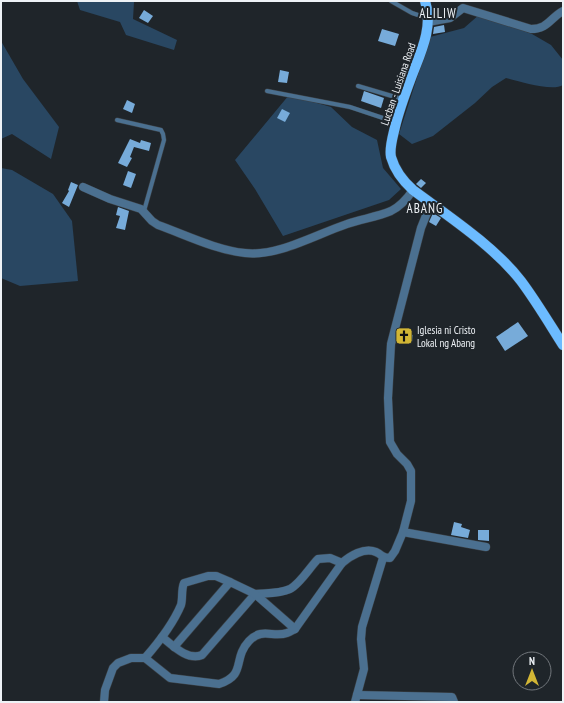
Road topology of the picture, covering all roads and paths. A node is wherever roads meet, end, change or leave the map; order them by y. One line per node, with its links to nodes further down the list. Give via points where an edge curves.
1 (391, 1): 5 (lane)
2 (425, 1): 5 (main road, Lucban - Luisiana Road)
3 (465, 4): 4 (street, via 531,30 546,26); 5 (street, via 450,18)
4 (563, 11)
5 (428, 20): 8 (main road, Lucban - Luisiana Road, via 426,39)
6 (358, 86): 8 (lane)
7 (268, 91): 10 (lane, via 350,107)
8 (403, 99): 10 (main road, Lucban - Luisiana Road)
9 (118, 120): 14 (lane, via 161,130 164,134)
10 (396, 122): 12 (main road, Lucban - Luisiana Road, via 391,156 396,170)
11 (83, 187): 14 (street)
12 (413, 190): 13 (main road, Lucban - Luisiana Road); 14 (street, via 402,204 391,210 262,254 246,254 221,248 158,225)
13 (431, 203): 15 (main road, Lucban - Luisiana Road, via 501,259 520,280); 16 (street, via 421,228 391,344 388,398 390,442 411,471 410,501)
14 (144, 212)
15 (563, 345)
16 (404, 532): 17 (street); 18 (street, via 390,558)
17 (486, 546)
18 (383, 558): 19 (street, via 375,551 362,551); 26 (street, via 362,627 364,669)
19 (342, 563): 21 (street, via 330,558 318,559 289,589 276,593); 22 (street)
20 (230, 582): 21 (street); 23 (street, via 216,576 208,576 184,583 181,604); 24 (street)
21 (255, 594): 22 (street); 24 (street, via 202,655 190,656)
22 (295, 628): 25 (street, via 287,633 259,633 254,636 240,654 235,674 219,684 170,678)
23 (162, 638): 24 (street); 25 (street)
24 (174, 647)
25 (145, 658): 28 (street, via 131,658 113,668)
26 (356, 698): 27 (street)
27 (388, 699): 29 (street, via 452,696)
28 (104, 702)
29 (454, 702)

